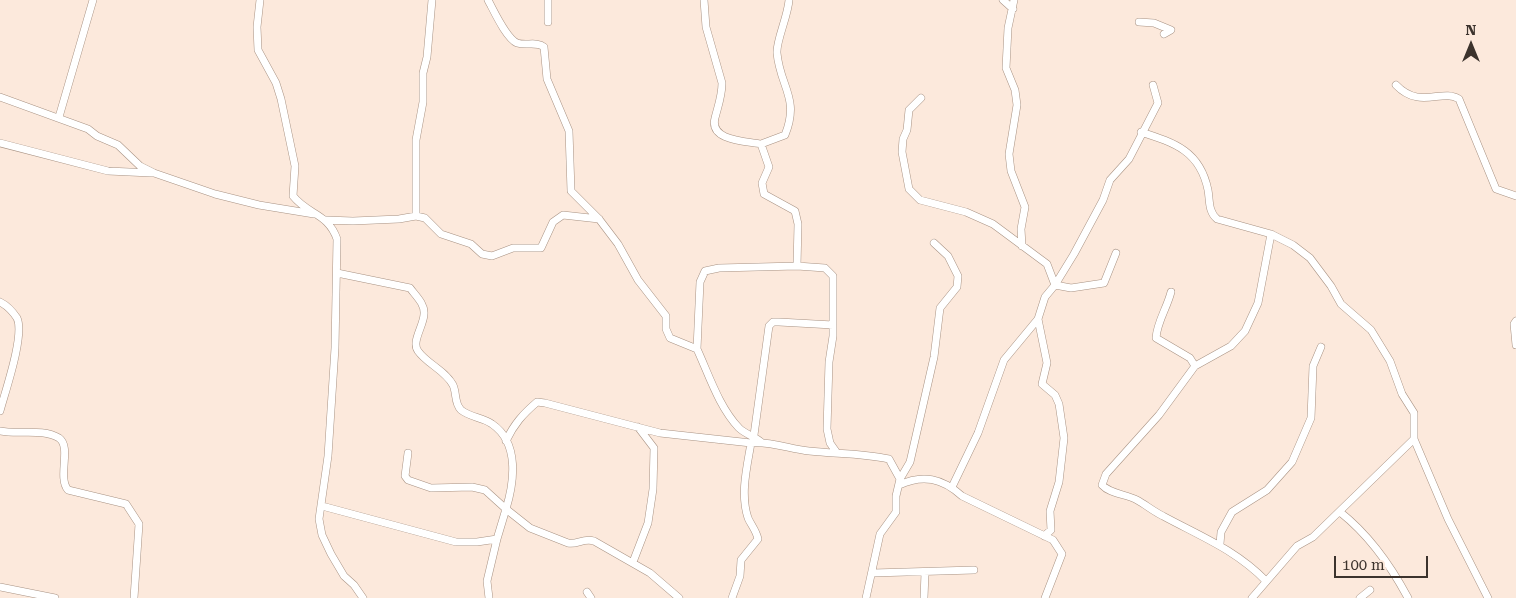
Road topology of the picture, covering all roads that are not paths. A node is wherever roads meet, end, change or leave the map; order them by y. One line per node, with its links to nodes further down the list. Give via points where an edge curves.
1 (93, 0): 18 (street)
2 (260, 0): 24 (street, via 258,50 281,99 295,166 293,196 299,204)
3 (432, 0): 25 (street, via 416,148)
4 (488, 0): 26 (street, via 517,43 544,47 547,79 569,131 571,191)
5 (548, 0): 11 (street)
6 (704, 0): 21 (street, via 706,27 722,83 715,130 720,135)
7 (789, 0): 21 (street, via 777,52 784,85 792,101 790,123 785,135)
8 (1003, 0): 10 (street)
9 (1014, 0): 10 (street)
10 (1013, 9): 30 (street, via 1008,28 1006,68 1017,105 1009,154 1011,171 1025,207)
11 (548, 22)
12 (1139, 22): 13 (street, via 1154,23 1171,30)
13 (1164, 34)
14 (1152, 85): 19 (street, via 1158,103)
15 (1396, 85): 23 (street, via 1406,95 1424,98 1455,96 1459,99 1496,189)
16 (0, 97): 18 (street)
17 (921, 98): 30 (street, via 909,110 903,139 902,152 909,189 920,200 966,212 993,224)
18 (59, 117): 22 (street, via 118,145 140,166)
19 (1141, 132): 28 (street, via 1174,142 1188,152 1203,175 1212,216); 34 (street, via 1129,159 1110,180 1103,200)
20 (0, 143): 22 (street, via 108,171)
21 (761, 144): 32 (street, via 768,167 762,183 764,194 796,212)
22 (154, 173): 24 (street, via 224,196)
23 (1516, 196)
24 (317, 215): 27 (street)
25 (416, 216): 26 (street, via 425,218 441,234 471,244 482,254 492,256 513,248 541,248 553,222 563,215); 27 (street, via 362,221)
26 (599, 219): 42 (street, via 618,244 638,280 666,316 670,338)
27 (326, 220): 33 (street, via 337,239)
28 (1271, 234): 43 (street, via 1258,303 1245,331 1231,346); 48 (street, via 1310,258 1340,304 1371,330 1390,361 1402,394 1414,413)
29 (934, 244): 54 (street, via 948,256 958,276 957,287 940,308 934,358 910,462)
30 (1022, 246): 34 (street, via 1047,264)
31 (1116, 253): 34 (street, via 1104,283 1071,288)
32 (797, 266): 39 (street, via 820,266 830,271 833,276); 42 (street, via 719,268 705,272 700,282)
33 (337, 273): 49 (street, via 410,288 422,303 424,314 417,350 454,386 457,406 467,415 492,424); 56 (street, via 328,456)
34 (1055, 285): 37 (street, via 1045,297)
35 (1171, 292): 43 (street, via 1156,338 1190,358)
36 (0, 302): 44 (street, via 17,319 18,344)
37 (1038, 319): 55 (street, via 1004,360 978,433); 59 (street, via 1047,363 1042,384 1060,404 1064,438 1059,482 1050,511 1051,530)
38 (1516, 321): 40 (street)
39 (834, 325): 47 (street, via 772,322 769,326); 53 (street, via 829,362 827,429 830,443)
40 (1516, 345)
41 (1321, 347): 61 (street, via 1313,366 1311,418 1292,462 1267,490 1232,512 1221,532)
42 (697, 349): 47 (street, via 730,418 740,430)
43 (1195, 366): 61 (street, via 1159,415 1106,474 1102,485)
44 (0, 411)
45 (638, 427): 49 (street, via 537,402 513,425); 51 (street, via 660,433); 62 (street, via 654,448 653,489 648,523)
46 (0, 431): 70 (street, via 36,433 61,440 64,447 63,482 68,490 126,504 134,513 139,524)
47 (754, 436): 50 (street)
48 (1414, 439): 58 (street); 81 (street, via 1448,519)
49 (506, 441): 57 (street, via 514,474)
50 (761, 442): 51 (street); 53 (street)
51 (752, 444): 74 (street, via 744,488 748,519 756,528 758,539 741,560 740,576)
52 (408, 453): 57 (street, via 405,476 408,480 430,488 472,487 485,490)
53 (837, 453): 54 (street, via 864,453 889,459)
54 (900, 482): 55 (street, via 914,478 930,479); 64 (street, via 896,512 880,534)
55 (952, 487): 59 (street, via 962,496)
56 (322, 506): 60 (street, via 456,542); 71 (street, via 319,519 322,535 344,576)
57 (506, 509): 60 (street); 62 (street, via 530,528 568,543 587,539 594,541)
58 (1340, 512): 66 (street, via 1313,537 1297,546); 80 (street, via 1354,523 1380,554)
59 (1044, 536): 77 (street, via 1057,544 1062,554)
60 (497, 539): 72 (street, via 487,581)
61 (1220, 544): 66 (street)
62 (633, 562): 73 (street)
63 (974, 570): 65 (street)
64 (873, 573): 65 (street); 75 (street)
65 (925, 573): 76 (street)
66 (1266, 581): 78 (street)
67 (0, 587): 69 (street)
68 (1370, 590): 79 (street)
69 (55, 598)
70 (134, 598)
71 (363, 598)
72 (489, 598)
73 (679, 598)
74 (732, 598)
75 (866, 598)
76 (924, 598)
77 (1046, 598)
78 (1252, 598)
79 (1360, 598)
80 (1408, 598)
81 (1488, 598)

